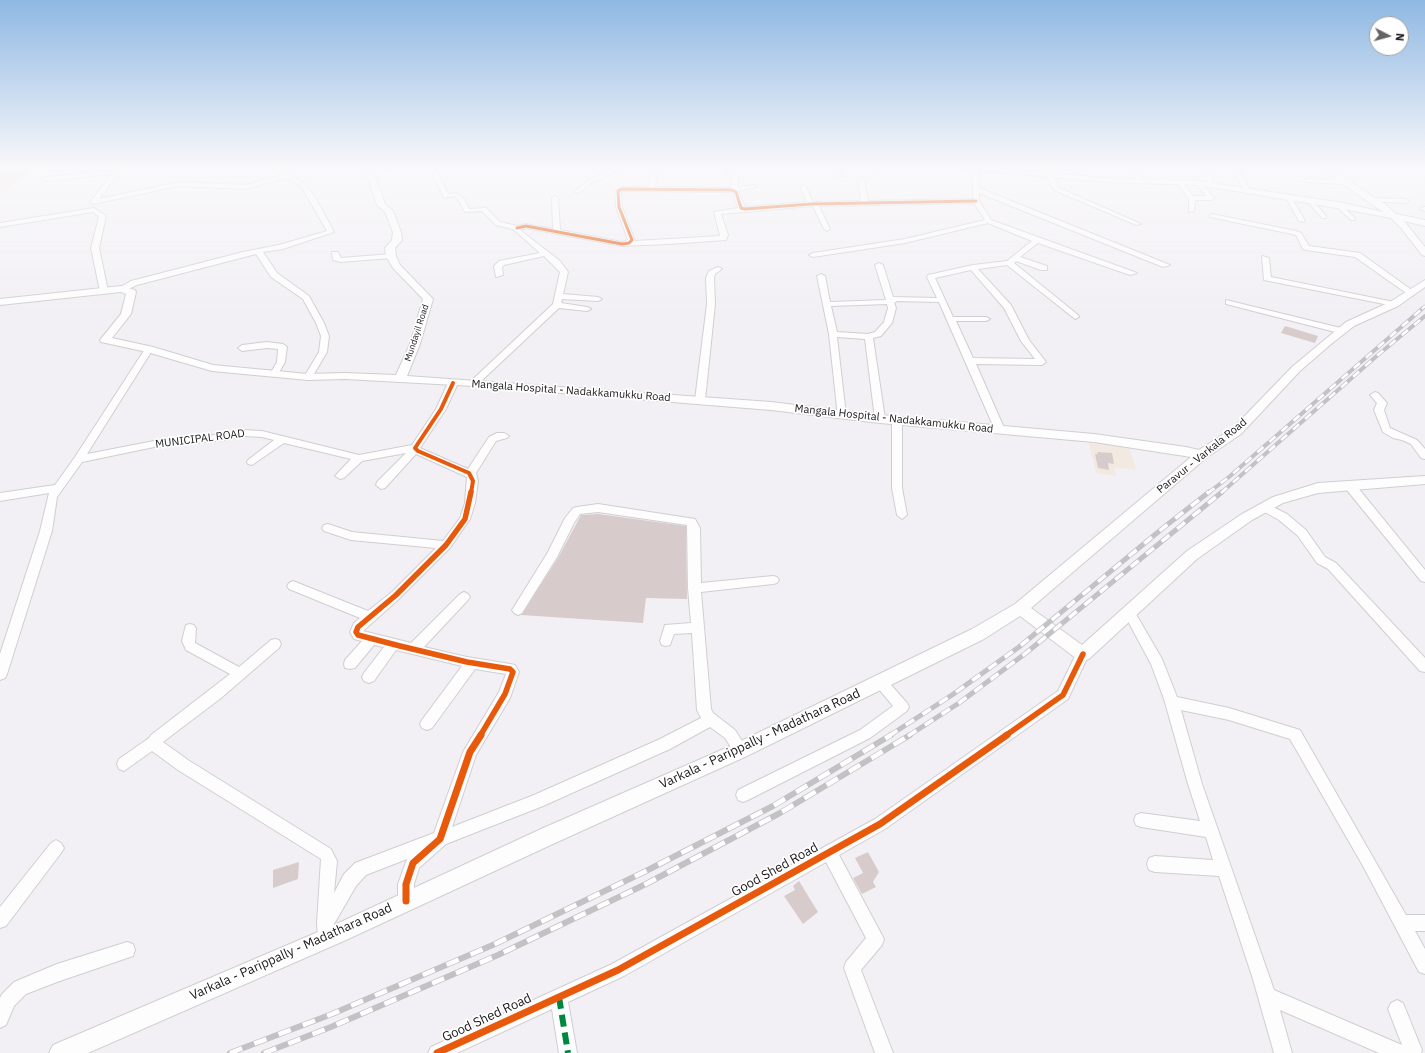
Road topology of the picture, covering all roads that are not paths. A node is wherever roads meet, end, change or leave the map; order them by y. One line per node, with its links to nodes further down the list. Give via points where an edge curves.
1 (43, 216): 22 (street)
2 (103, 216): 46 (street, via 95,248)
3 (322, 216): 28 (street, via 331,232)
4 (391, 216): 33 (main road, via 397,240 390,248)
5 (491, 216): 23 (street, via 498,224)
6 (556, 216): 25 (street)
7 (623, 216): 27 (street, via 632,240)
8 (719, 216): 27 (street, via 723,238)
9 (820, 216): 24 (street)
10 (986, 216): 18 (street)
11 (1044, 216): 37 (street)
12 (1120, 216): 21 (street)
13 (1212, 216): 47 (street, via 1294,232 1299,234 1306,247 1357,255)
14 (1299, 216): 19 (street)
15 (1349, 216): 17 (street)
16 (1395, 216): 20 (main road); 29 (main road)
17 (1352, 219)
18 (989, 221): 26 (street); 32 (street, via 905,241)
19 (1302, 221)
20 (1425, 223)
21 (1138, 224)
22 (0, 225)
23 (517, 228): 25 (street, via 526,226); 31 (street, via 516,230)
24 (827, 229)
25 (557, 232): 27 (street, via 622,244)
26 (1037, 240): 35 (street); 41 (street)
27 (629, 243)
28 (258, 251): 45 (street, via 134,283); 67 (street, via 274,275 306,298 320,323 325,336 323,352)
29 (1425, 253)
30 (335, 254): 33 (street, via 336,258 342,260)
31 (543, 254): 42 (street, via 502,263 498,266); 49 (street, via 564,272)
32 (813, 255)
33 (391, 256): 68 (main road, Mundayil Road, via 396,266 428,299 415,344)
34 (1265, 258): 55 (street, via 1267,278)
35 (1012, 261): 38 (street); 39 (street); 57 (street)
36 (879, 265): 52 (street)
37 (1166, 265)
38 (973, 267): 50 (street, via 932,277); 65 (street, via 1008,307 1025,341 1042,362)
39 (1044, 268)
40 (718, 269): 72 (street, via 710,278 710,317)
41 (1133, 273)
42 (500, 275)
43 (821, 276): 54 (street)
44 (1425, 283): 47 (main road, Paravur - Varkala Road)
45 (120, 289): 46 (main road); 64 (main road, Mangala Hospital - Nadakkamukku Road, via 131,292 126,314 105,340)
46 (104, 291): 51 (main road)
47 (1412, 294): 55 (main road, Paravur - Varkala Road)
48 (598, 299): 49 (street)
49 (558, 300): 56 (street); 70 (street)
50 (942, 300): 52 (street, via 895,299); 58 (street)
51 (0, 302)
52 (890, 302): 54 (street); 62 (street, via 892,308 888,323 878,334)
53 (1229, 302): 60 (street)
54 (828, 304): 61 (street)
55 (1394, 304): 60 (main road, Paravur - Varkala Road, via 1350,324)
56 (587, 309)
57 (1075, 317)
58 (951, 319): 59 (street); 65 (street)
59 (986, 319)
60 (1342, 331): 80 (main road, Paravur - Varkala Road, via 1296,369 1237,431)
61 (833, 334): 62 (street); 73 (street)
62 (869, 337): 74 (street)
63 (242, 348): 66 (street, via 267,345 283,347 281,362)
64 (149, 349): 66 (main road, Mangala Hospital - Nadakkamukku Road, via 204,367); 83 (street)
65 (970, 361): 76 (street)
66 (274, 374): 67 (main road, Mangala Hospital - Nadakkamukku Road)
67 (308, 377): 68 (main road, Mangala Hospital - Nadakkamukku Road, via 345,376)
68 (400, 380): 69 (main road, Mangala Hospital - Nadakkamukku Road)
69 (453, 383): 70 (main road, Mangala Hospital - Nadakkamukku Road); 79 (street, via 441,409)
70 (474, 383): 72 (main road, Mangala Hospital - Nadakkamukku Road)
71 (1375, 395): 81 (street, via 1382,403 1379,410 1386,430 1414,442)
72 (700, 400): 73 (main road, Mangala Hospital - Nadakkamukku Road)
73 (841, 415): 74 (main road, Mangala Hospital - Nadakkamukku Road)
74 (880, 419): 75 (main road, Mangala Hospital - Nadakkamukku Road)
75 (897, 421): 76 (main road, Mangala Hospital - Nadakkamukku Road); 93 (street, via 897,488)
76 (1000, 430): 80 (main road, Mangala Hospital - Nadakkamukku Road, via 1094,438)
77 (504, 436): 85 (street, via 492,438)
78 (282, 439): 82 (street, MUNICIPAL ROAD); 83 (street, MUNICIPAL ROAD, via 244,433 154,444); 84 (street)
79 (415, 448): 82 (street, MUNICIPAL ROAD); 85 (street); 88 (street)
80 (1201, 455): 101 (main road, Paravur - Varkala Road)
81 (1425, 456)
82 (359, 458): 86 (street)
83 (79, 459): 90 (street)
84 (252, 462)
85 (470, 474): 95 (street, via 473,481 468,509)
86 (340, 476)
87 (1424, 481): 89 (main road)
88 (381, 485)
89 (1350, 486): 92 (main road, via 1318,488 1278,500); 96 (street)
90 (58, 488): 91 (street); 117 (street, via 52,496 46,531)
91 (0, 497)
92 (1265, 507): 103 (main road, via 1192,555); 115 (street, via 1283,517 1302,533 1321,560 1332,566)
93 (902, 515)
94 (328, 528): 95 (street, via 351,536)
95 (446, 545): 104 (street)
96 (1425, 578)
97 (773, 580): 99 (street)
98 (293, 586): 104 (street)
99 (694, 588): 102 (street, via 694,528 691,522 602,509 584,509 573,515 553,554); 105 (street)
100 (464, 598): 111 (street)
101 (1020, 608): 112 (main road); 119 (main road, Varkala - Parippally - Madathara Road, via 978,634)
102 (518, 610)
103 (1129, 612): 112 (main road); 120 (street, via 1157,663)
104 (370, 617): 107 (street, via 356,632)
105 (698, 628): 108 (street, via 669,629); 121 (street, via 704,710)
106 (190, 629): 116 (street, via 190,646)
107 (371, 639): 110 (street); 114 (street)
108 (666, 641)
109 (275, 644): 116 (street)
110 (393, 644): 111 (street); 118 (street)
111 (414, 650): 113 (street)
112 (1083, 654): 131 (street, Good Shed Road, via 1063,695 880,824)
113 (472, 663): 122 (street); 129 (street, via 510,669 513,672 505,694 470,752)
114 (350, 664)
115 (1425, 667)
116 (239, 673): 123 (street)
117 (0, 674)
118 (369, 677)
119 (880, 682): 124 (main road, Varkala - Parippally - Madathara Road); 126 (street, via 902,707 865,734)
120 (1172, 702): 128 (street); 136 (street, via 1229,714 1295,734)
121 (710, 720): 124 (street, via 730,734); 129 (street, via 658,747 538,801)
122 (427, 724)
123 (154, 743): 125 (street); 138 (street, via 183,765 326,854 329,861)
124 (741, 750): 134 (main road, Varkala - Parippally - Madathara Road)
125 (124, 764)
126 (743, 795)
127 (1141, 820): 128 (street)
128 (1210, 830): 133 (street)
129 (440, 839): 134 (street, via 420,854 413,863 406,884); 138 (street, via 358,872 350,880)
130 (56, 848): 135 (street)
131 (829, 852): 142 (street, Good Shed Road, via 618,970); 148 (street, via 876,939 852,968)
132 (1156, 864): 133 (street)
133 (1223, 868): 141 (street)
134 (406, 901): 138 (main road, Varkala - Parippally - Madathara Road)
135 (0, 920)
136 (1401, 923): 137 (street); 140 (street)
137 (1425, 923)
138 (325, 931): 145 (main road, Varkala - Parippally - Madathara Road)
139 (127, 950): 144 (street, via 20,988 8,1000)
140 (1425, 966)
141 (1267, 996): 149 (street); 150 (street)
142 (559, 997): 146 (street, Good Shed Road); 147 (street)
143 (1397, 1009): 151 (street)
144 (0, 1019)
145 (61, 1053)
146 (437, 1053)
147 (568, 1053)
148 (884, 1053)
149 (1283, 1053)
150 (1400, 1053)
151 (1412, 1053)

